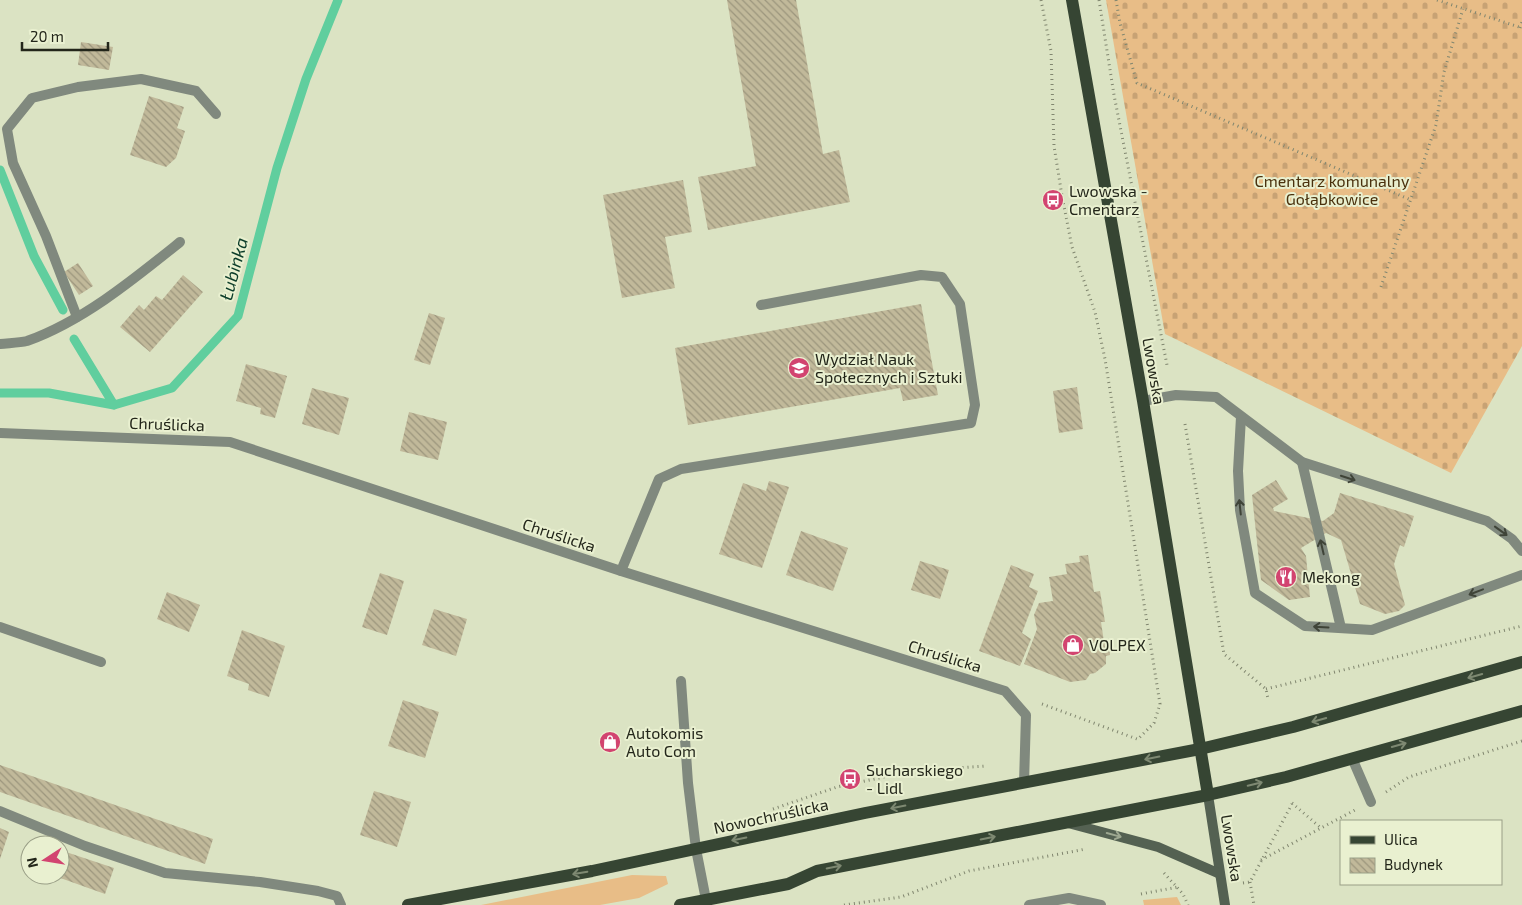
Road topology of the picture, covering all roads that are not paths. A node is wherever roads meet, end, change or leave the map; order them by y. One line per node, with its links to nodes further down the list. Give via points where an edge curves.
1 (1072, 0): 7 (main road, Lwowska)
2 (216, 114): 5 (lane, via 196,91 141,79 78,87 32,98 7,129 13,163)
3 (180, 242): 5 (lane)
4 (761, 305): 12 (lane, via 921,275 942,277 960,304 975,405 971,423 682,469 659,479)
5 (77, 317): 6 (lane, via 26,341)
6 (0, 344)
7 (1143, 401): 8 (lane, via 1176,395 1216,397); 20 (main road, Lwowska)
8 (1240, 417): 10 (lane); 15 (lane, one-way to 8, via 1305,626 1255,593 1240,510)
9 (0, 433): 12 (lane, Chruślicka, via 230,442)
10 (1302, 462): 11 (lane, one-way to 11, via 1487,521 1512,539); 15 (lane, one-way to 10)
11 (1522, 551)
12 (621, 571): 22 (lane, Chruślicka, via 1005,691 1026,715)
13 (1522, 575): 15 (lane, one-way to 15, via 1372,630)
14 (0, 627): 16 (lane)
15 (1341, 628)
16 (101, 662)
17 (1522, 662): 20 (main road, Nowochruślicka, one-way to 20, via 1284,729)
18 (681, 680): 27 (lane)
19 (1522, 711): 21 (main road, one-way to 19)
20 (1200, 749): 22 (main road, Nowochruślicka, one-way to 22); 23 (main road, Lwowska)
21 (1352, 758): 23 (main road, one-way to 21); 24 (lane)
22 (1024, 782): 27 (main road, Nowochruślicka, one-way to 27)
23 (1208, 795): 26 (main road); 28 (street, Lwowska)
24 (1371, 802)
25 (0, 811): 30 (lane, via 85,846 165,873 318,890 337,896)
26 (1067, 822): 28 (street, one-way to 28, via 1158,847); 29 (main road, one-way to 26, via 788,884 817,870)
27 (696, 849): 29 (lane); 31 (main road, Nowochruślicka, one-way to 31)
28 (1220, 874): 35 (street, Lwowska)
29 (706, 902): 32 (main road)
30 (341, 905)
31 (408, 905)
32 (680, 905)
33 (1029, 905): 34 (lane, via 1069,898)
34 (1101, 905)
35 (1225, 905)

